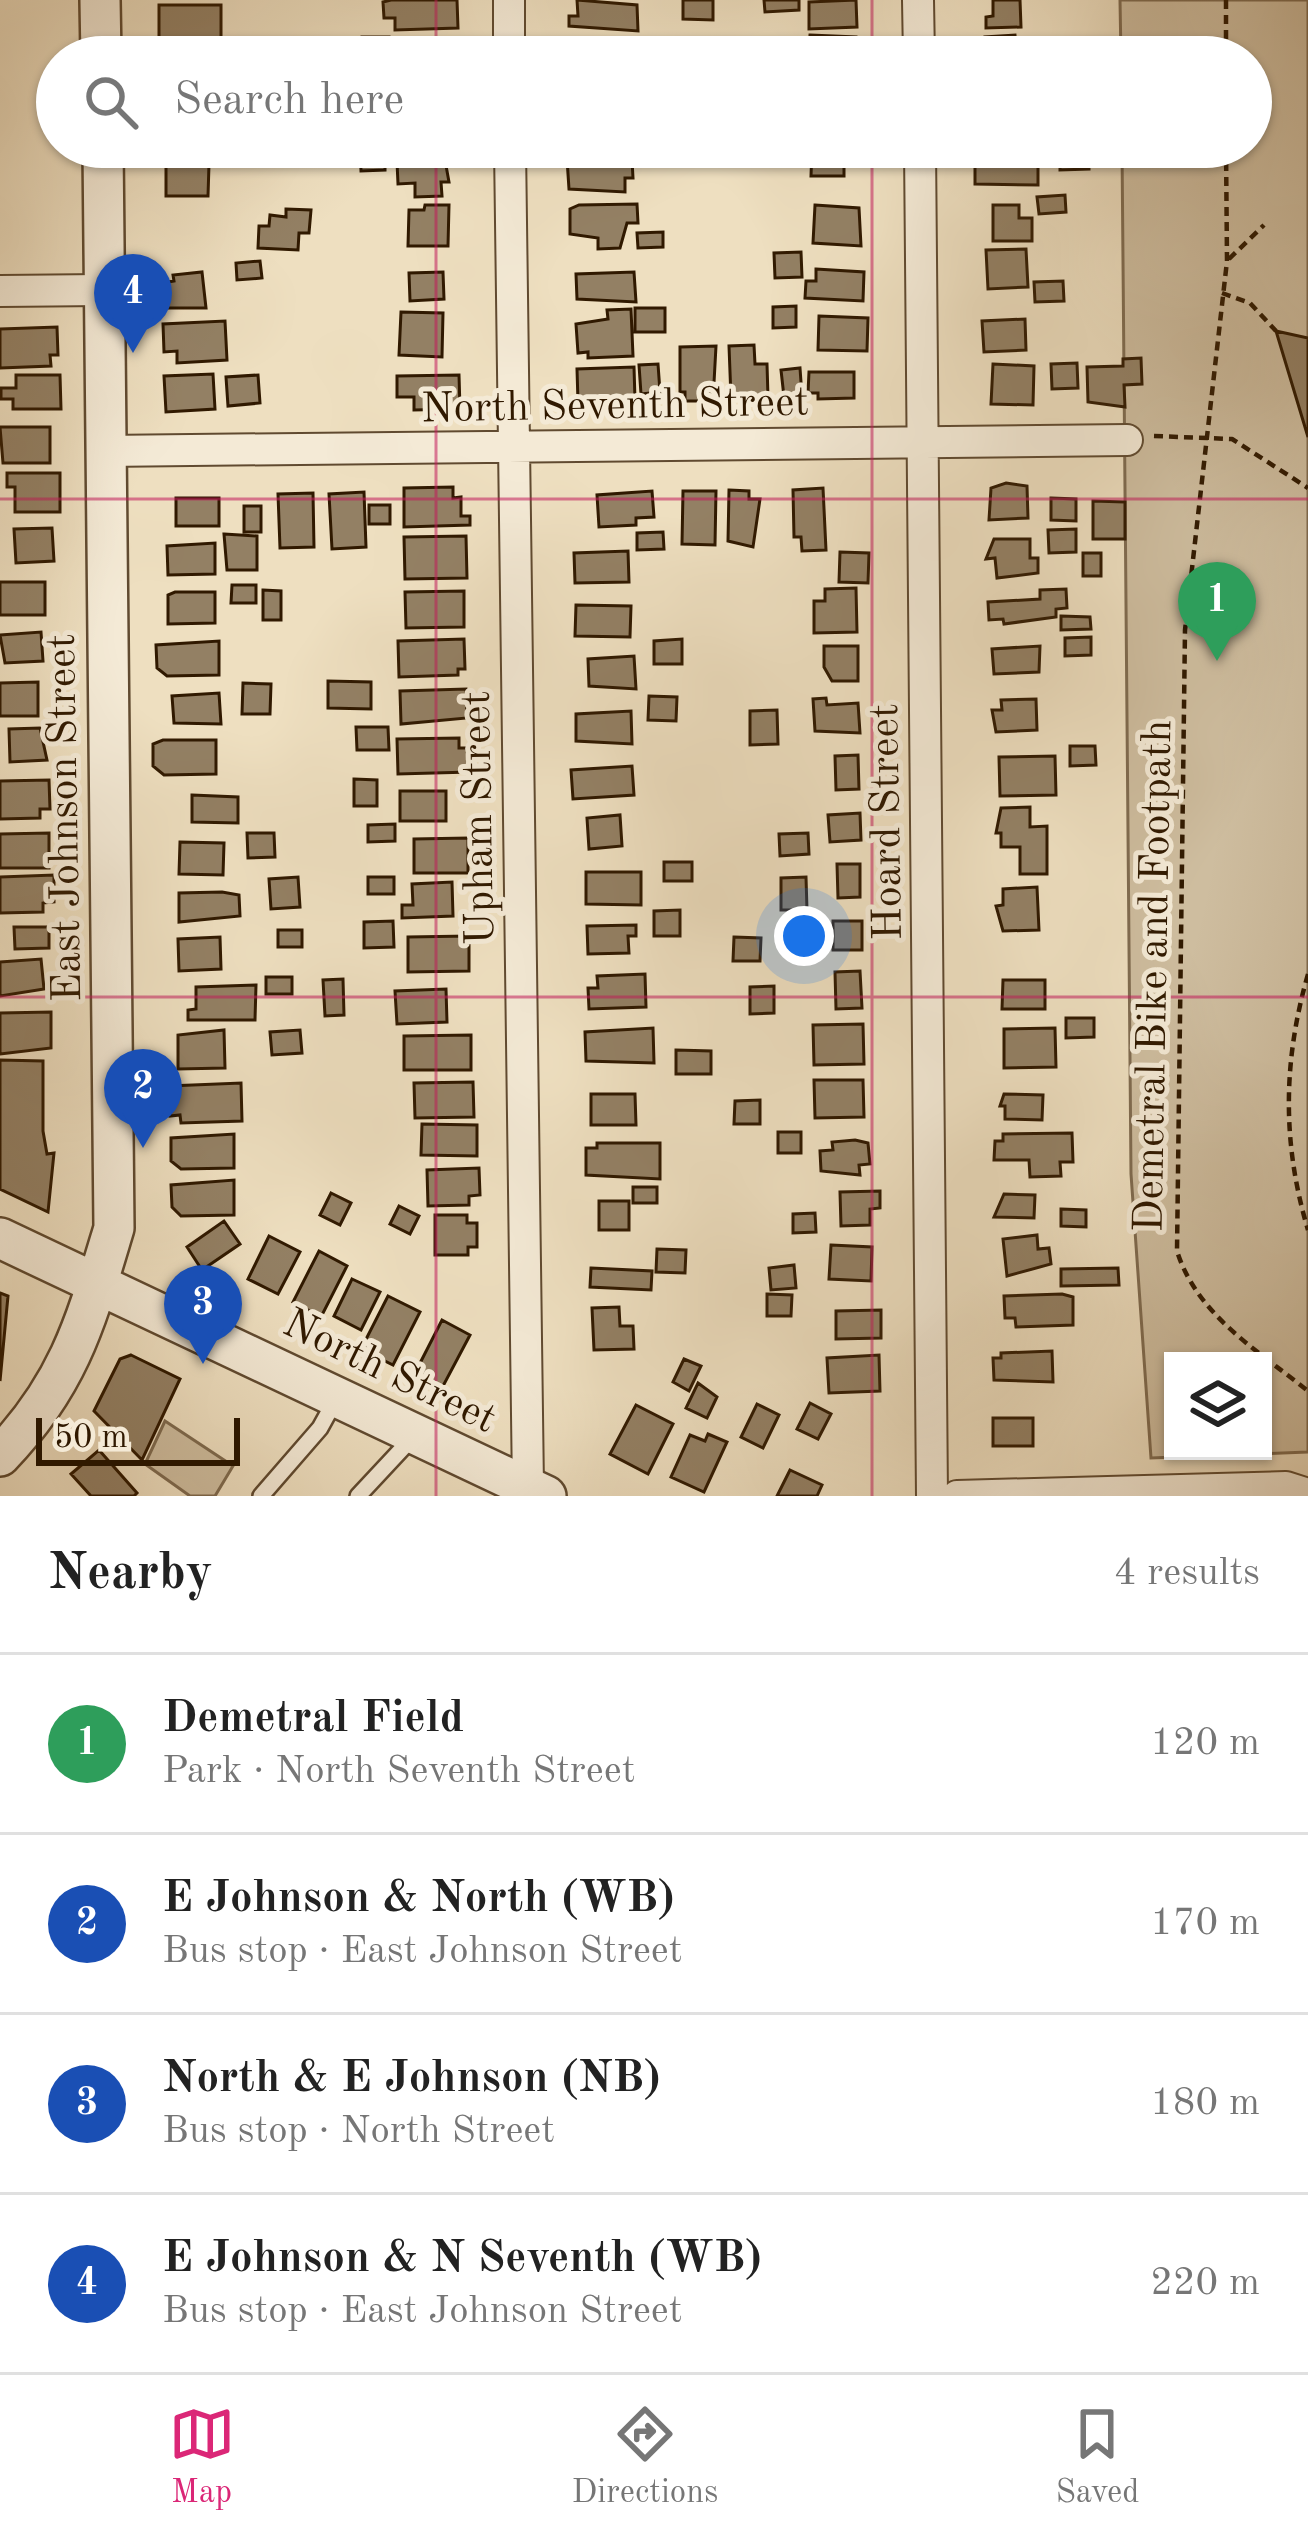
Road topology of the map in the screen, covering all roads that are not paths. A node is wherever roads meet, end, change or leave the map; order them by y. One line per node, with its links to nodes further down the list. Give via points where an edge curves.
1 (100, 0): 4 (street)
2 (508, 0): 5 (street)
3 (918, 0): 6 (street)
4 (101, 36)
5 (509, 36)
6 (919, 36)
7 (103, 168): 10 (street, East Johnson Street)
8 (510, 168): 14 (street, Upham Street)
9 (920, 168): 13 (street, Hoard Street)
10 (102, 290): 11 (street); 15 (street, East Johnson Street)
11 (0, 291)
12 (1127, 440): 13 (street, North Seventh Street)
13 (923, 442): 14 (street, North Seventh Street); 25 (street, Hoard Street)
14 (513, 447): 15 (street, North Seventh Street); 21 (street, Upham Street)
15 (104, 451): 17 (street, East Johnson Street, via 114,1228)
16 (0, 1238): 17 (street, North Street)
17 (98, 1282): 18 (street, North Street); 20 (street, East Johnson Street, via 67,1370)
18 (338, 1397): 19 (street, North Street); 23 (lane)
19 (416, 1434): 21 (street, North Street); 24 (lane)
20 (0, 1456)
21 (537, 1492)
22 (1308, 1494): 26 (street, via 1286,1487)
23 (261, 1496)
24 (358, 1496)
25 (932, 1496)
26 (957, 1496)

